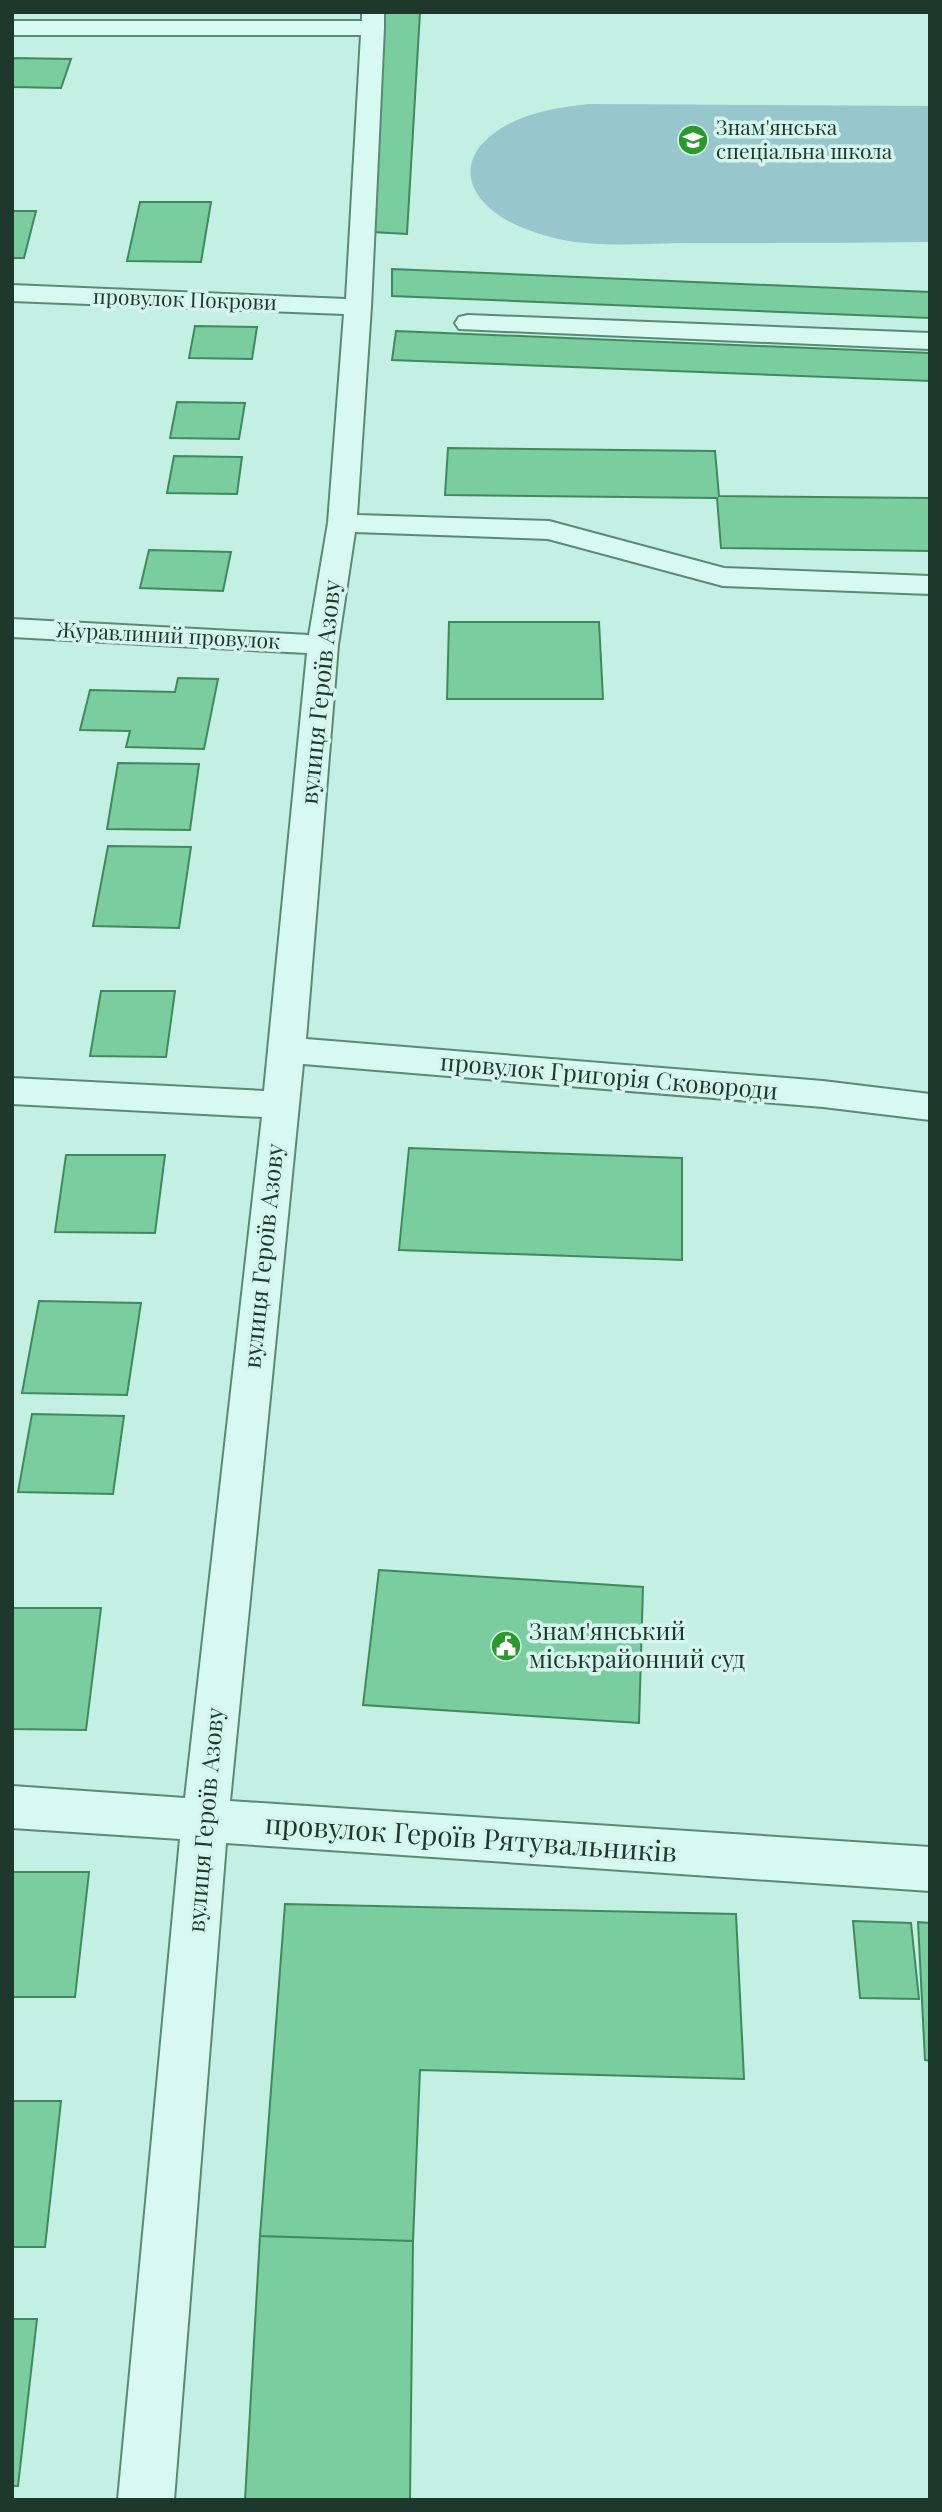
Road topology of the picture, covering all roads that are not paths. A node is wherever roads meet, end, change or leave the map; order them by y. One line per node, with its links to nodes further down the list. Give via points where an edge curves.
1 (373, 20): 2 (street); 4 (street, вулиця Героїв Азову)
2 (12, 28)
3 (12, 293): 4 (street, провулок Покрови)
4 (358, 307): 7 (street, вулиця Героїв Азову)
5 (468, 323): 6 (street)
6 (930, 341)
7 (342, 523): 8 (street, via 549,530 723,577); 10 (street, вулиця Героїв Азову)
8 (930, 585)
9 (12, 628): 10 (street, Журавлиний провулок)
10 (323, 645): 11 (street, вулиця Героїв Азову)
11 (287, 1051): 13 (street, вулиця Героїв Азову); 14 (street, провулок Григорія Сковороди)
12 (12, 1091): 13 (street)
13 (280, 1105): 16 (street, вулиця Героїв Азову)
14 (930, 1107)
15 (12, 1807): 16 (street, провулок Героїв Рятувальників)
16 (205, 1820): 17 (street, провулок Героїв Рятувальників); 18 (street, вулиця Героїв Азову)
17 (930, 1869)
18 (146, 2500)

